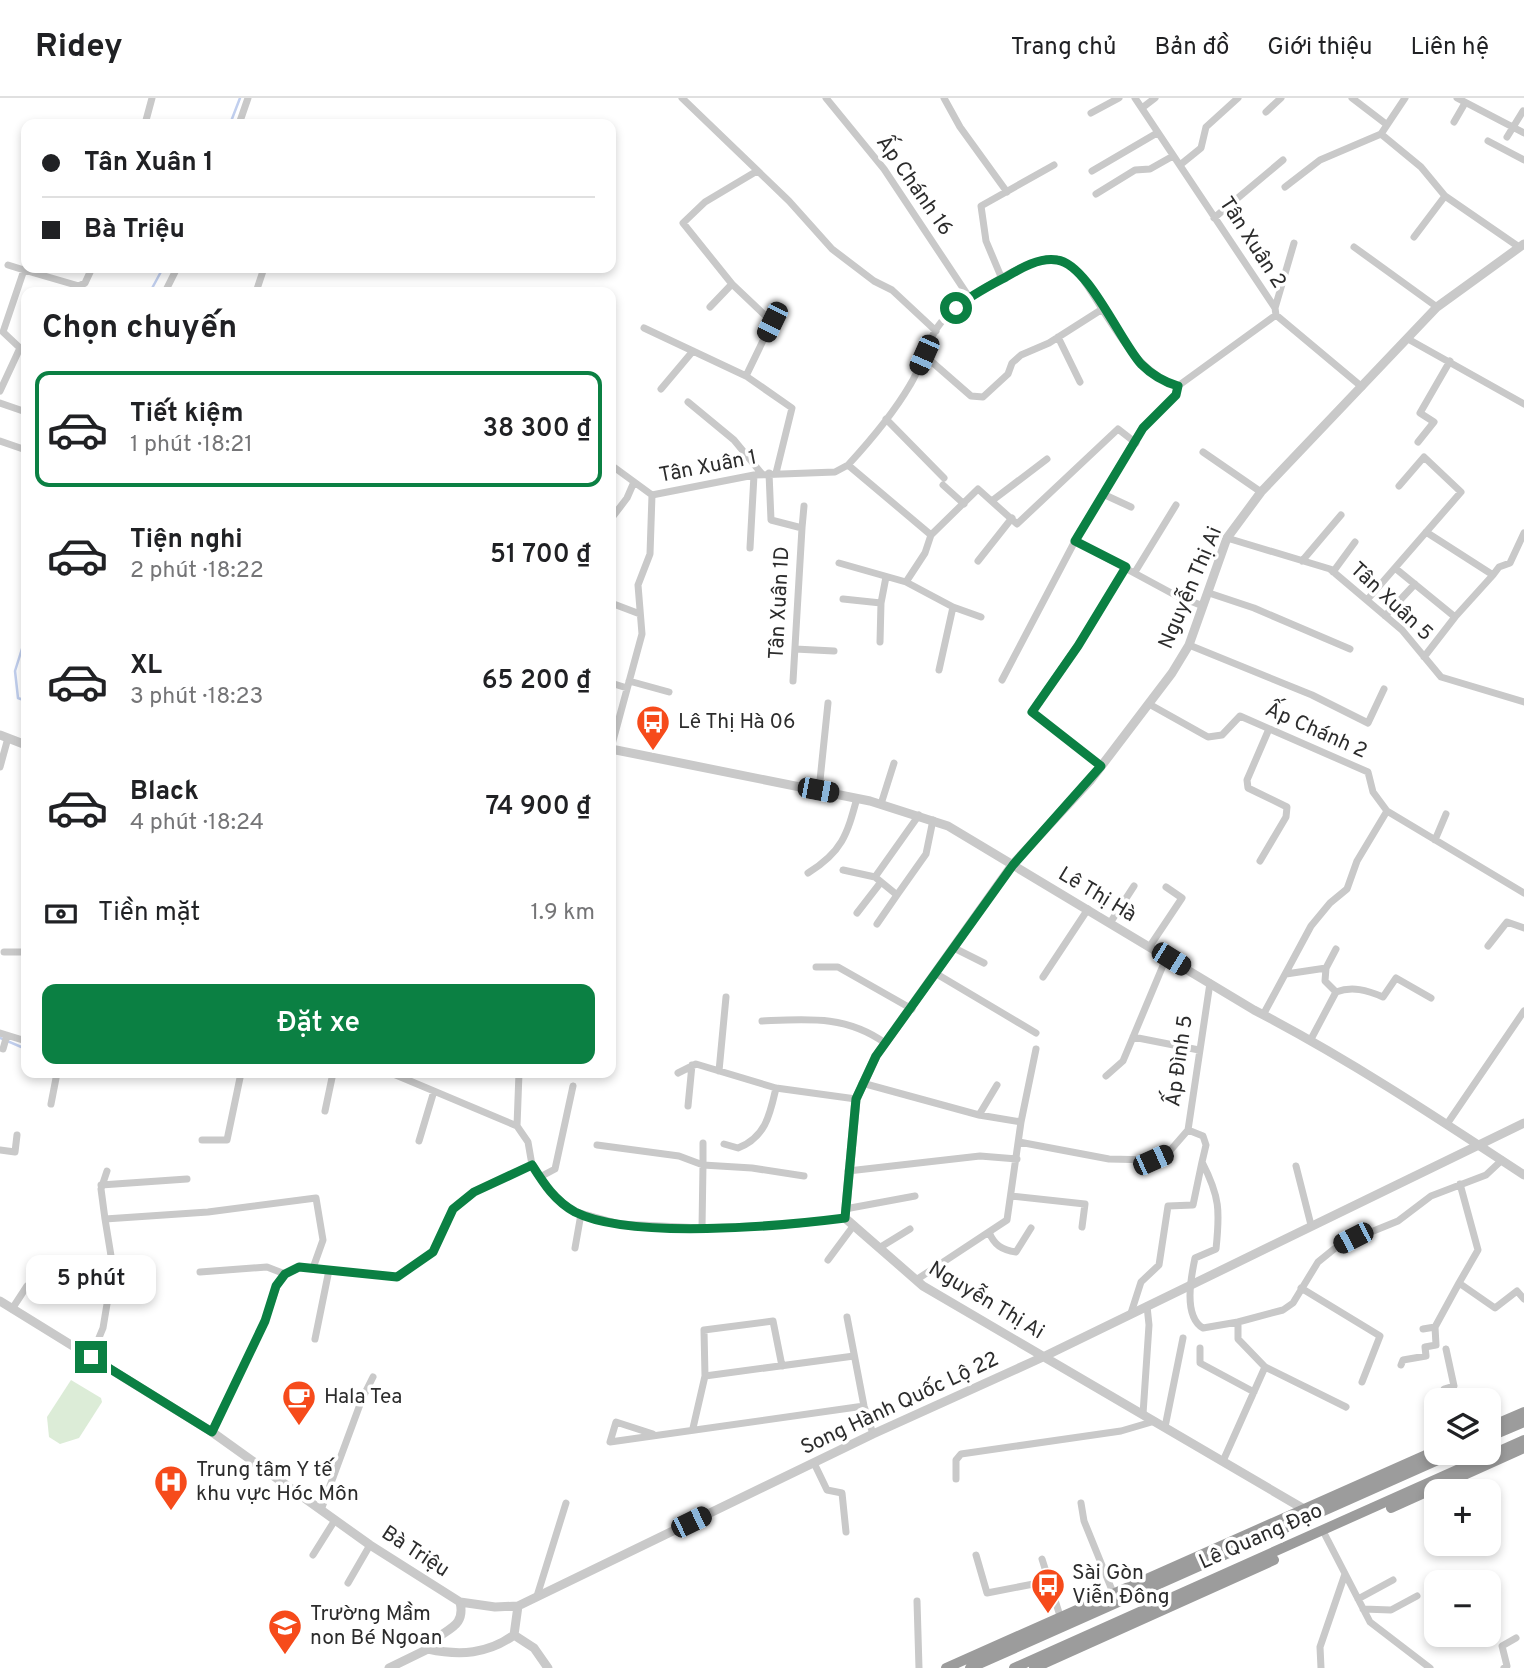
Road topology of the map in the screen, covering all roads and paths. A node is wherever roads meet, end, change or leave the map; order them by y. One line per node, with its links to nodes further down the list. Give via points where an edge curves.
1 (152, 98): 19 (street)
2 (248, 98): 20 (street)
3 (682, 98): 34 (street)
4 (826, 98): 52 (street, Ấp Chánh 16, via 884,169)
5 (944, 98): 37 (street)
6 (1119, 98): 18 (street)
7 (1135, 98): 15 (street, Tân Xuân 2)
8 (1155, 98): 15 (street)
9 (1237, 98): 33 (street, via 1206,127 1201,148)
10 (1281, 98): 17 (street)
11 (1352, 98): 22 (street)
12 (1405, 98): 22 (street)
13 (1457, 98): 14 (street)
14 (1465, 103): 21 (street); 23 (street)
15 (1142, 108): 24 (street, Tân Xuân 2)
16 (1523, 111): 23 (street)
17 (1266, 112)
18 (1091, 113)
19 (146, 119)
20 (241, 119)
21 (1454, 122)
22 (1386, 124): 26 (street)
23 (1513, 126): 25 (street); 27 (street)
24 (1157, 133): 29 (street, Tân Xuân 2); 35 (street)
25 (1524, 133)
26 (1381, 134): 36 (street, via 1320,160); 39 (street, via 1421,167)
27 (1507, 136)
28 (1488, 141): 31 (street)
29 (1173, 156): 33 (street, Tân Xuân 2); 38 (street, via 1150,169 1135,170)
30 (1283, 160): 40 (street)
31 (1524, 160)
32 (1054, 165): 37 (street)
33 (1180, 165): 40 (street, Tân Xuân 2)
34 (757, 171): 51 (street, via 705,202 683,223); 58 (street, via 832,248 892,290)
35 (1092, 171)
36 (1285, 187)
37 (1007, 192): 50 (street, via 981,206 986,241)
38 (1096, 194)
39 (1445, 196): 41 (street); 43 (street)
40 (1214, 218): 56 (street, Tân Xuân 2)
41 (1414, 237)
42 (1294, 243): 56 (street)
43 (1522, 246): 54 (street, Nguyễn Thị Ai)
44 (1354, 247): 54 (street)
45 (8, 265): 46 (street)
46 (21, 269)
47 (22, 273): 69 (street, via 3,332 20,348)
48 (47, 273): 49 (street, via 79,286)
49 (90, 273)
50 (1002, 279): 52 (street); 55 (street, via 1048,259 1061,260 1079,273)
51 (732, 284): 53 (street); 64 (street, via 772,322)
52 (970, 297): 58 (street)
53 (710, 307)
54 (1437, 307): 60 (street, Nguyễn Thị Ai)
55 (1104, 309): 59 (street); 66 (street, via 1142,364 1164,382)
56 (1275, 312): 66 (street); 67 (street, Tân Xuân 2)
57 (644, 328): 61 (street)
58 (936, 331): 62 (street)
59 (1058, 337): 62 (street, via 1020,355 1008,374 976,398); 65 (street)
60 (1408, 339): 63 (street); 67 (street, Nguyễn Thị Ai)
61 (693, 351): 64 (street); 68 (street)
62 (924, 355): 74 (street, via 911,384)
63 (1450, 361): 72 (street); 77 (street, via 1420,413 1434,422)
64 (746, 376): 83 (street, Tân Xuân 1, via 792,408)
65 (1080, 382)
66 (1178, 386): 76 (street, via 1176,395 1143,428)
67 (1362, 387): 86 (street, Nguyễn Thị Ai)
68 (661, 389)
69 (0, 391)
70 (0, 402): 73 (street)
71 (688, 402): 83 (street, via 734,440)
72 (1524, 404)
73 (21, 410)
74 (886, 419): 81 (street); 90 (street)
75 (0, 441): 78 (street)
76 (1136, 443): 88 (street); 96 (street, via 1118,429 1017,523)
77 (1418, 443)
78 (21, 448)
79 (1203, 452): 86 (street)
80 (1047, 459): 89 (street)
81 (848, 465): 83 (street, Tân Xuân 1, via 835,472); 100 (street)
82 (616, 469): 84 (street)
83 (765, 474): 87 (street, Tân Xuân 1); 97 (street, Tân Xuân 1D, via 771,520); 104 (street)
84 (634, 482): 87 (street); 94 (street)
85 (1399, 486): 98 (street, via 1424,457 1461,492)
86 (1261, 492): 101 (street, Nguyễn Thị Ai)
87 (652, 495): 123 (street, Tân Xuân 1, via 650,554 638,585)
88 (1105, 495): 93 (street); 102 (street)
89 (993, 500): 90 (street, via 978,489); 96 (street)
90 (964, 504): 100 (street)
91 (1176, 505): 110 (street)
92 (804, 506): 97 (street, Tân Xuân 1D)
93 (1131, 507)
94 (616, 512)
95 (1341, 515): 106 (street)
96 (1012, 519): 105 (street)
97 (802, 528): 129 (street, Tân Xuân 1D)
98 (1426, 532): 109 (street); 112 (street)
99 (1524, 533): 112 (street, via 1510,563)
100 (931, 535): 114 (street)
101 (1227, 538): 106 (street, Tân Xuân 5); 116 (street, Nguyễn Thị Ai)
102 (1075, 541): 108 (street); 134 (street)
103 (1355, 542): 111 (street)
104 (750, 548)
105 (978, 561)
106 (1302, 561): 111 (street, Tân Xuân 5)
107 (839, 563): 113 (street)
108 (1126, 567): 110 (street); 149 (street, via 1032,712)
109 (1395, 568): 115 (street); 118 (street)
110 (1135, 572): 121 (street)
111 (1333, 572): 118 (street, Tân Xuân 5)
112 (1493, 575): 126 (street)
113 (887, 577): 114 (street); 119 (street)
114 (906, 582): 122 (street)
115 (1415, 584): 124 (street); 126 (street)
116 (1209, 593): 121 (street, Nguyễn Thị Ai); 130 (street)
117 (842, 599): 119 (street)
118 (1367, 600): 124 (street, Tân Xuân 5)
119 (881, 603): 127 (street)
120 (616, 605): 123 (street)
121 (1203, 606): 128 (street, Nguyễn Thị Ai)
122 (953, 607): 125 (street); 133 (street)
123 (640, 614): 137 (street, Tân Xuân 1, via 642,634)
124 (1385, 616): 132 (street, Tân Xuân 5)
125 (981, 617)
126 (1455, 617): 132 (street)
127 (880, 642)
128 (1189, 645): 138 (street, via 1368,723); 142 (street, Nguyễn Thị Ai)
129 (795, 649): 131 (street); 135 (street, Tân Xuân 1D)
130 (1350, 649)
131 (834, 651)
132 (1424, 657): 140 (street, Tân Xuân 5, via 1441,677)
133 (939, 670)
134 (1002, 680)
135 (793, 681)
136 (616, 683): 137 (street)
137 (628, 684): 139 (street); 143 (street, Tân Xuân 1)
138 (1384, 689)
139 (669, 692)
140 (1524, 702)
141 (828, 703): 151 (street)
142 (1149, 704): 144 (street, Ấp Chánh 2, via 1208,737 1222,735 1240,716); 149 (street, Nguyễn Thị Ai)
143 (616, 729)
144 (1269, 729): 154 (street, Ấp Chánh 2, via 1368,772 1373,792); 159 (street, via 1247,780 1248,788 1287,807 1286,817)
145 (4, 736): 146 (street); 150 (street)
146 (21, 743)
147 (616, 749): 151 (street, Lê Thị Hà)
148 (894, 763): 153 (street)
149 (1101, 766): 160 (street, Nguyễn Thị Ai)
150 (0, 767)
151 (818, 790): 152 (street, Lê Thị Hà)
152 (857, 798): 153 (street, Lê Thị Hà); 162 (street, via 841,845 829,860)
153 (881, 804): 156 (street, Lê Thị Hà)
154 (1387, 811): 158 (street, Ấp Chánh 2); 184 (street, via 1357,861 1347,889 1311,926)
155 (1446, 814): 158 (street)
156 (919, 815): 157 (street, Lê Thị Hà); 163 (street)
157 (933, 820): 160 (street, Lê Thị Hà); 167 (street, via 926,855)
158 (1435, 840): 166 (street, Ấp Chánh 2)
159 (1260, 861)
160 (1013, 865): 168 (street, Lê Thị Hà); 175 (street, Nguyễn Thị Ai)
161 (843, 870): 163 (street)
162 (808, 873)
163 (878, 880): 167 (street); 169 (street)
164 (1133, 886): 170 (street)
165 (1166, 887): 173 (street, via 1182,898)
166 (1524, 893)
167 (897, 895): 171 (street)
168 (1088, 909): 170 (street, Lê Thị Hà); 185 (street)
169 (857, 913)
170 (1110, 923): 173 (street, Lê Thị Hà)
171 (877, 924)
172 (1524, 928): 174 (street, via 1507,922)
173 (1150, 946): 179 (street, Lê Thị Hà)
174 (1489, 946)
175 (954, 948): 180 (street); 183 (street, Nguyễn Thị Ai)
176 (1336, 949): 182 (street)
177 (4, 952): 178 (street)
178 (21, 953)
179 (1167, 956): 186 (street, Lê Thị Hà); 195 (street)
180 (984, 963)
181 (816, 967): 190 (street, via 838,967)
182 (1326, 968): 184 (street); 187 (street, via 1325,981)
183 (935, 973): 190 (street, Nguyễn Thị Ai); 194 (street)
184 (1286, 974): 192 (street)
185 (1043, 977)
186 (1210, 983): 192 (street, Lê Thị Hà); 199 (street, Ấp Đình 5)
187 (1336, 992): 189 (street, via 1367,990 1382,997 1396,978); 196 (street)
188 (726, 997): 201 (street)
189 (1431, 998)
190 (912, 1009): 197 (street, Nguyễn Thị Ai)
191 (1524, 1011): 221 (street)
192 (1263, 1015): 196 (street, Lê Thị Hà)
193 (762, 1021): 197 (street, via 824,1018 871,1032)
194 (1036, 1033)
195 (1133, 1037): 199 (street); 203 (street, via 1123,1061)
196 (1310, 1041): 221 (street, Lê Thị Hà)
197 (885, 1043): 209 (street, Nguyễn Thị Ai)
198 (1036, 1049): 219 (street)
199 (1199, 1050): 223 (street, Ấp Đình 5)
200 (692, 1065): 201 (street); 202 (street); 216 (street)
201 (719, 1071): 212 (street)
202 (678, 1073)
203 (1106, 1076)
204 (56, 1078): 215 (street)
205 (240, 1078): 225 (street, via 227,1140)
206 (332, 1078): 217 (street)
207 (403, 1078): 213 (street)
208 (519, 1078): 222 (street)
209 (862, 1083): 214 (street, Nguyễn Thị Ai); 218 (street)
210 (573, 1086): 243 (street, via 555,1169)
211 (997, 1086): 218 (street)
212 (776, 1088): 214 (street); 229 (street, via 769,1116 756,1139 738,1148)
213 (434, 1091): 222 (street); 226 (street)
214 (856, 1099): 240 (street, Nguyễn Thị Ai)
215 (51, 1104)
216 (688, 1106)
217 (325, 1111)
218 (979, 1115): 219 (street)
219 (1021, 1122): 227 (street)
220 (1524, 1123): 230 (street, Song Hành Quốc Lộ 22)
221 (1447, 1124): 230 (street, Lê Thị Hà)
222 (517, 1126): 236 (street, via 527,1142)
223 (1188, 1130): 227 (street, Ấp Đình 5, via 1168,1153 1153,1160 1109,1159); 235 (street, via 1203,1136)
224 (17, 1136): 232 (street, via 15,1153)
225 (202, 1140)
226 (419, 1141)
227 (1019, 1142): 233 (street)
228 (703, 1143): 237 (street)
229 (724, 1144)
230 (1481, 1144): 234 (street, Lê Thị Hà); 253 (street, Song Hành Quốc Lộ 22)
231 (597, 1145): 237 (street, via 679,1156)
232 (0, 1150)
233 (1017, 1159): 240 (street, via 980,1156); 248 (street)
234 (1502, 1160): 241 (street, Lê Thị Hà); 245 (street, via 1486,1175)
235 (1202, 1162): 269 (street, via 1217,1189 1220,1207 1216,1249 1195,1258); 277 (street, via 1193,1205 1172,1204 1166,1210 1159,1265 1141,1282)
236 (532, 1165): 243 (street); 263 (street, via 474,1192 453,1209 433,1252 397,1277)
237 (703, 1165): 242 (street); 255 (street)
238 (1296, 1167): 253 (street)
239 (107, 1171): 246 (street)
240 (848, 1171): 250 (street, Nguyễn Thị Ai)
241 (1524, 1175)
242 (804, 1176)
243 (540, 1177): 249 (street, via 561,1203)
244 (187, 1179): 246 (street)
245 (1460, 1184): 267 (street, via 1478,1250); 271 (street, via 1431,1196 1398,1221 1339,1245 1318,1262)
246 (101, 1185): 251 (street)
247 (915, 1196): 250 (street)
248 (1011, 1196): 254 (street, via 1085,1204); 258 (street, via 1007,1220)
249 (581, 1214): 255 (street, via 620,1224); 259 (street)
250 (845, 1214): 252 (street, Nguyễn Thị Ai); 255 (street, via 798,1224)
251 (105, 1219): 262 (street, via 317,1198 323,1240); 287 (street, via 113,1268 103,1328)
252 (854, 1225): 260 (street, Nguyễn Thị Ai); 261 (street)
253 (1311, 1225): 269 (street, Song Hành Quốc Lộ 22)
254 (1082, 1227)
255 (702, 1228)
256 (1031, 1228): 258 (street, via 1016,1252 1004,1251)
257 (909, 1229): 260 (street)
258 (989, 1231): 266 (street)
259 (575, 1248)
260 (880, 1248): 266 (street, Nguyễn Thị Ai)
261 (828, 1260)
262 (313, 1268): 263 (street); 265 (street, via 299,1267)
263 (329, 1270): 283 (street)
264 (200, 1272): 265 (street, via 267,1267)
265 (285, 1274): 306 (street)
266 (916, 1280): 288 (street, Nguyễn Thị Ai)
267 (1459, 1283): 272 (street, via 1495,1308); 280 (street)
268 (1524, 1284): 272 (street)
269 (1190, 1285): 275 (street, Song Hành Quốc Lộ 22); 279 (street, via 1198,1325 1209,1328)
270 (27, 1286): 276 (street)
271 (1301, 1288): 279 (street, via 1283,1310); 294 (street, via 1380,1336)
272 (1517, 1291): 273 (street)
273 (1524, 1299)
274 (0, 1301): 276 (street, Bà Triệu)
275 (1147, 1306): 277 (street, Song Hành Quốc Lộ 22); 300 (street)
276 (12, 1309): 287 (street, Bà Triệu)
277 (1131, 1313): 288 (street, Song Hành Quốc Lộ 22)
278 (847, 1317): 286 (street)
279 (1238, 1322): 291 (street, via 1238,1339)
280 (1435, 1327): 281 (street); 284 (street)
281 (1423, 1329)
282 (1183, 1338): 304 (street)
283 (315, 1339)
284 (1436, 1345): 289 (street, via 1425,1347 1426,1356 1403,1360); 295 (street, via 1449,1349 1454,1386)
285 (1200, 1348): 296 (street, via 1200,1363)
286 (854, 1356): 290 (street); 297 (street)
287 (91, 1357): 306 (street, Bà Triệu)
288 (1043, 1357): 300 (street, Nguyễn Thị Ai); 309 (street, Song Hành Quốc Lộ 22)
289 (1401, 1365)
290 (782, 1366): 292 (street); 292 (street, via 773,1321 708,1328 702,1334)
291 (1265, 1367): 296 (street); 298 (street)
292 (705, 1376): 305 (street)
293 (373, 1377): 319 (street)
294 (1362, 1382)
295 (1447, 1388)
296 (1254, 1392): 313 (street)
297 (864, 1406): 305 (street); 309 (street)
298 (1346, 1407)
299 (1524, 1412): 302 (highway)
300 (1143, 1414): 301 (street, Nguyễn Thị Ai)
301 (1155, 1421): 304 (street, Nguyễn Thị Ai); 316 (street, via 1121,1431 961,1454 956,1460)
302 (1501, 1422)
303 (1524, 1422): 307 (highway)
304 (1166, 1427): 313 (street, Nguyễn Thị Ai)
305 (693, 1429): 308 (street)
306 (212, 1432): 319 (street, Bà Triệu)
307 (1501, 1432)
308 (653, 1434): 308 (street, via 621,1440 610,1442 616,1422)
309 (873, 1434): 314 (street, Song Hành Quốc Lộ 22)
310 (1524, 1440): 323 (highway, Lê Quang Đạo)
311 (1524, 1448): 323 (highway, Lê Quang Đạo)
312 (1424, 1456): 320 (highway, Lê Quang Đạo)
313 (1223, 1461): 320 (street, Nguyễn Thị Ai)
314 (814, 1463): 322 (street, via 827,1490 842,1493); 333 (street, Song Hành Quốc Lộ 22)
315 (1424, 1465): 320 (highway, Lê Quang Đạo)
316 (956, 1479)
317 (566, 1503): 333 (street)
318 (1081, 1503): 332 (street)
319 (321, 1510): 321 (street, Bà Triệu)
320 (1310, 1513): 332 (highway, Lê Quang Đạo); 340 (highway, Lê Quang Đạo)
321 (335, 1520): 324 (street, Bà Triệu); 325 (street)
322 (846, 1532)
323 (1324, 1534): 328 (street); 344 (highway, Lê Quang Đạo)
324 (370, 1545): 331 (street); 337 (street, Bà Triệu)
325 (313, 1555)
326 (976, 1555): 330 (street, via 987,1593)
327 (1042, 1559): 330 (street)
328 (1345, 1574): 335 (street); 352 (street, via 1320,1647)
329 (1393, 1580): 335 (street)
330 (1049, 1581): 340 (street)
331 (348, 1583)
332 (1114, 1595): 340 (highway, Lê Quang Đạo)
333 (537, 1596): 338 (street, Song Hành Quốc Lộ 22)
334 (1417, 1596): 339 (street, via 1391,1610)
335 (1358, 1599): 339 (street)
336 (917, 1601): 347 (street)
337 (460, 1602): 338 (street); 343 (street, via 460,1621)
338 (518, 1606): 341 (street)
339 (1363, 1609): 353 (street, via 1370,1622)
340 (1063, 1622): 348 (highway, Lê Quang Đạo); 349 (highway, Lê Quang Đạo)
341 (514, 1634): 343 (street, via 497,1647 479,1651 451,1654); 346 (street, via 534,1648)
342 (1516, 1638): 354 (street, via 1502,1646)
343 (428, 1649): 345 (street)
344 (1050, 1661): 350 (highway, Lê Quang Đạo); 351 (highway, Lê Quang Đạo)
345 (389, 1668)
346 (548, 1668)
347 (919, 1668)
348 (946, 1668)
349 (970, 1668)
350 (1014, 1668)
351 (1034, 1668)
352 (1321, 1668)
353 (1430, 1668)
354 (1504, 1668)

